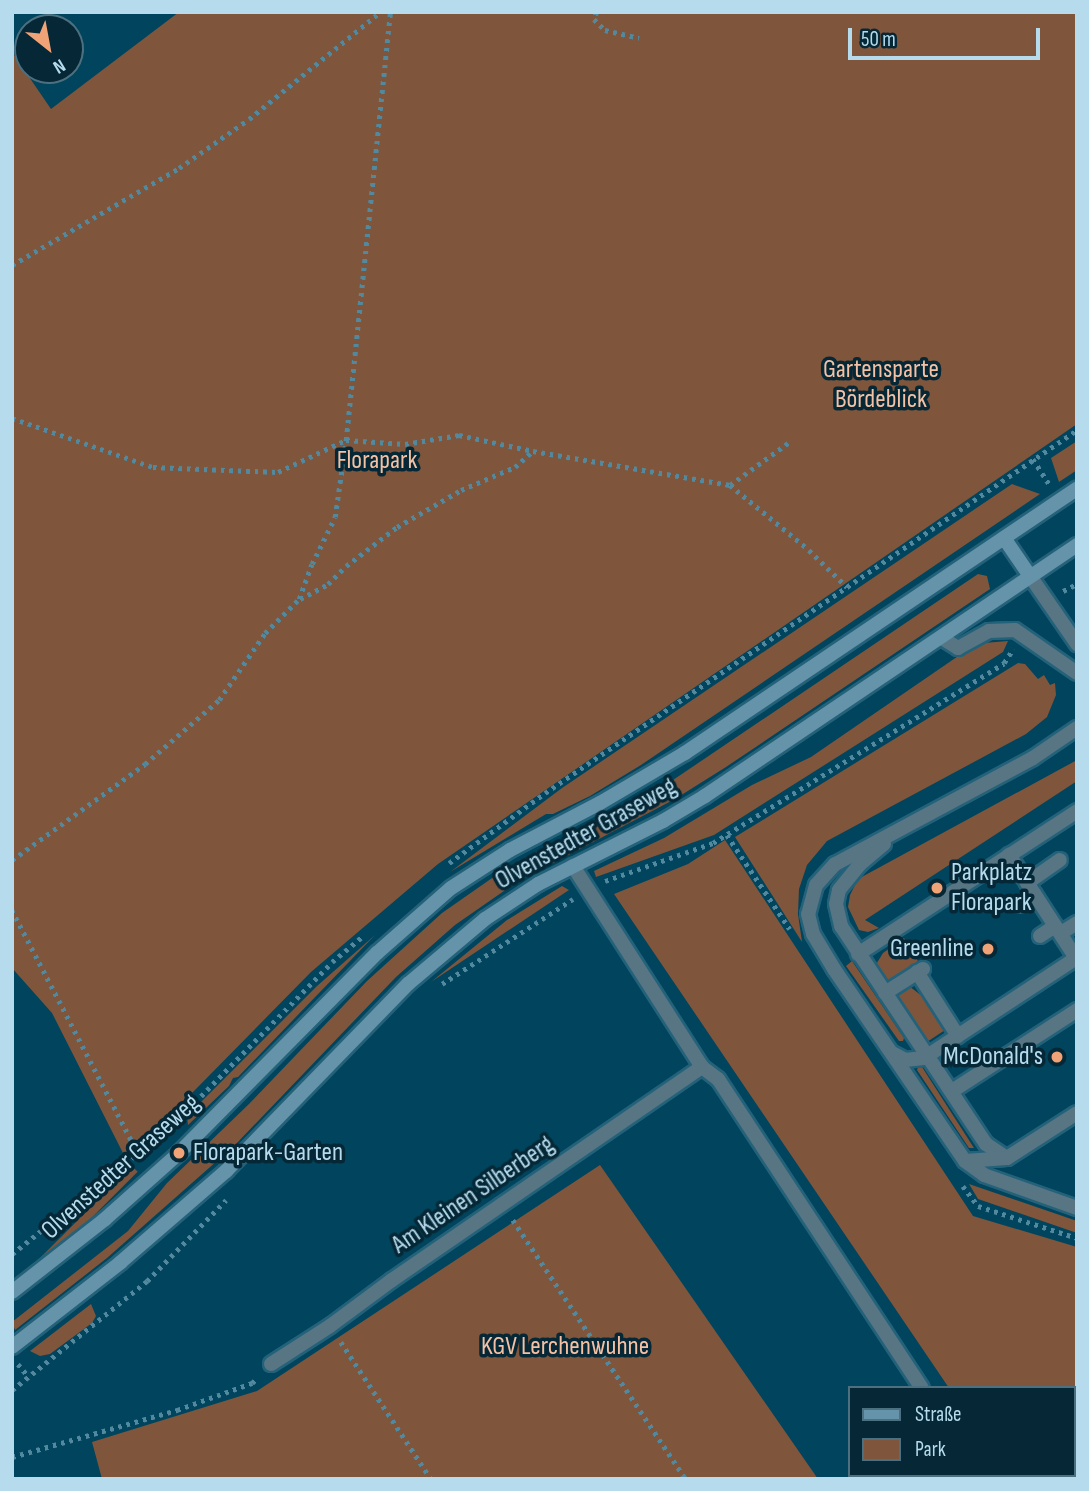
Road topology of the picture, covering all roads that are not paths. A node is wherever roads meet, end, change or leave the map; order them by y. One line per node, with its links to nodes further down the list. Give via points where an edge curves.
1 (1077, 489): 2 (main road, Olvenstedter Graseweg)
2 (1004, 538): 4 (main road); 32 (main road, Olvenstedter Graseweg, via 685,753 451,888 376,953 179,1153 86,1235)
3 (1077, 545): 4 (main road, Olvenstedter Graseweg)
4 (1030, 576): 5 (main road, Olvenstedter Graseweg); 6 (street)
5 (942, 638): 7 (street, via 958,648 989,631 1014,630); 13 (main road, Olvenstedter Graseweg, via 695,802)
6 (1077, 644)
7 (1077, 673)
8 (1077, 728): 10 (street, via 1051,748)
9 (1077, 811): 11 (street)
10 (909, 823): 19 (street, via 860,864 839,890 838,919); 24 (street, via 835,864 808,905 820,946)
11 (1009, 855): 14 (street); 19 (street)
12 (1060, 860): 14 (street)
13 (573, 866): 26 (street); 33 (main road, Olvenstedter Graseweg, via 508,903 441,954 226,1171 121,1262)
14 (1031, 889): 15 (street); 17 (street)
15 (1020, 905)
16 (1077, 923): 17 (street)
17 (1058, 929): 18 (street); 20 (street)
18 (1040, 936)
19 (858, 954): 21 (street)
20 (1076, 958): 23 (street)
21 (885, 993): 23 (street, via 920,970); 25 (street)
22 (1077, 1010): 27 (street)
23 (958, 1036): 25 (street)
24 (890, 1052): 25 (street, via 910,1060); 30 (street)
25 (928, 1056): 27 (street)
26 (702, 1068): 34 (street, Am Kleinen Silberberg); 35 (street, via 718,1079)
27 (952, 1091): 29 (street, via 986,1144)
28 (1077, 1113): 29 (street)
29 (1007, 1157): 30 (street)
30 (965, 1160): 31 (street, via 984,1175)
31 (1077, 1208)
32 (12, 1292)
33 (12, 1347)
34 (271, 1364)
35 (921, 1386)

